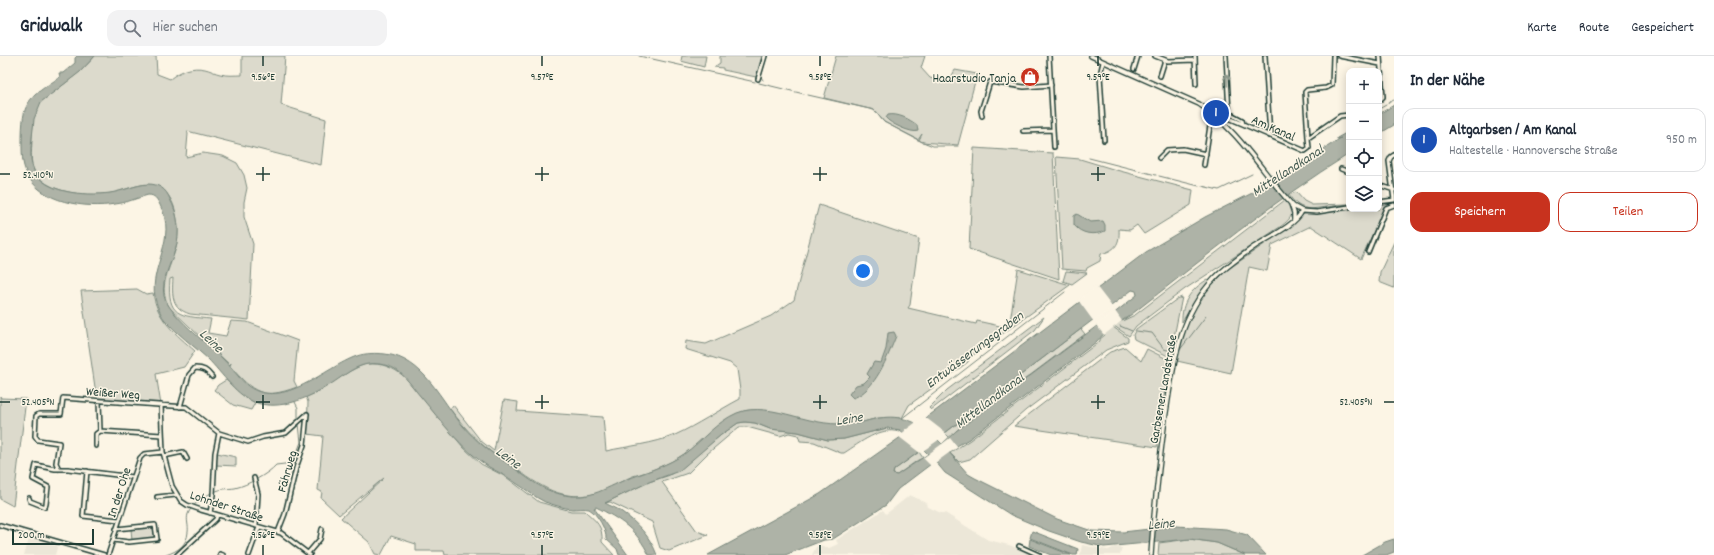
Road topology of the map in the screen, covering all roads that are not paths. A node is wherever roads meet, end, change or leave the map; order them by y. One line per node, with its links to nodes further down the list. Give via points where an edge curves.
1 (765, 56): 18 (street)
2 (1049, 56): 20 (street)
3 (1091, 56): 13 (main road)
4 (1138, 56): 16 (street)
5 (1155, 56): 12 (street)
6 (1226, 56): 27 (street, one-way to 6, via 1242,120 1229,110)
7 (1265, 56): 30 (street)
8 (1333, 56): 31 (street, via 1332,85 1305,92)
9 (1340, 56): 14 (street)
10 (1380, 56): 14 (street)
11 (1195, 58): 12 (street); 19 (street)
12 (1165, 60): 17 (street)
13 (1103, 62): 23 (main road, via 1199,104); 32 (street, via 1100,75)
14 (1380, 64): 15 (street)
15 (1380, 68)
16 (1134, 69)
17 (1160, 76)
18 (758, 80)
19 (1196, 84)
20 (1051, 85): 25 (street, via 1024,87 990,82 981,111); 28 (street)
21 (1382, 86): 22 (street)
22 (1382, 98)
23 (1212, 113): 26 (main road); 34 (street)
24 (1346, 115): 31 (street, Am Kanal, via 1340,116)
25 (982, 116)
26 (1220, 119): 27 (street, Am Kanal, via 1226,118); 45 (main road)
27 (1243, 124): 30 (street, Am Kanal)
28 (1053, 130): 29 (street); 33 (street)
29 (1023, 131)
30 (1270, 136): 31 (street, Am Kanal, via 1305,151 1309,148)
31 (1308, 138)
32 (1104, 140)
33 (1054, 147)
34 (1206, 154): 36 (street, via 1183,149 1167,150); 37 (street)
35 (1394, 155): 40 (street, via 1389,159)
36 (1159, 158)
37 (1204, 165)
38 (1341, 168): 39 (street)
39 (1346, 170)
40 (1392, 174): 42 (street)
41 (1382, 186): 42 (street)
42 (1393, 190): 43 (street)
43 (1394, 200): 44 (street)
44 (1382, 202)
45 (1291, 203): 48 (main road); 49 (main road)
46 (1394, 205): 50 (street, via 1386,208)
47 (1346, 207): 48 (street, via 1317,212)
48 (1300, 210): 49 (main road)
49 (1294, 220): 85 (main road, Garbsener Landstraße, via 1226,268 1206,288 1183,326 1174,361 1157,474)
50 (1368, 252)
51 (212, 377): 54 (street, via 204,369 195,368 191,371)
52 (99, 401): 53 (street, Weißer Weg); 55 (street); 61 (street, Weißer Weg, via 63,398 61,414 36,416 35,436 38,440 58,443)
53 (161, 405): 54 (street, Weißer Weg); 57 (street, Lohnder Straße)
54 (180, 407): 56 (street, via 186,407)
55 (100, 431): 57 (street); 58 (street, via 96,434)
56 (219, 433): 69 (street); 76 (street, Fährweg, via 251,442 286,433 307,414 304,445 286,514)
57 (162, 435): 59 (street, Lohnder Straße)
58 (96, 446)
59 (163, 454): 60 (street, via 183,452); 64 (street, In der Ohe, via 142,456); 66 (street, Lohnder Straße)
60 (188, 459)
61 (56, 463): 62 (street); 62 (street)
62 (55, 468): 63 (street); 68 (street, via 36,465 33,477 48,487 44,507)
63 (87, 471): 64 (street); 71 (street, via 83,516)
64 (133, 477): 71 (street, In der Ohe)
65 (255, 479): 73 (street, via 258,494)
66 (176, 496): 67 (street); 69 (street, Lohnder Straße, via 181,501)
67 (157, 497)
68 (28, 498)
69 (210, 513): 70 (street, Lohnder Straße)
70 (217, 515): 73 (street, Lohnder Straße); 82 (street, via 216,519)
71 (119, 520): 74 (street, In der Ohe)
72 (0, 525): 80 (street)
73 (258, 526): 76 (street, Lohnder Straße); 83 (street)
74 (116, 529): 77 (street, In der Ohe); 77 (street, via 156,525 157,539 129,542)
75 (322, 529): 79 (street, via 320,539)
76 (278, 532): 79 (street, Lohnder Straße)
77 (113, 540): 81 (street, In der Ohe)
78 (1019, 546): 84 (street)
79 (309, 554)
80 (104, 555)
81 (108, 555)
82 (177, 555)
83 (249, 555)
84 (1039, 555)
85 (1151, 555)

